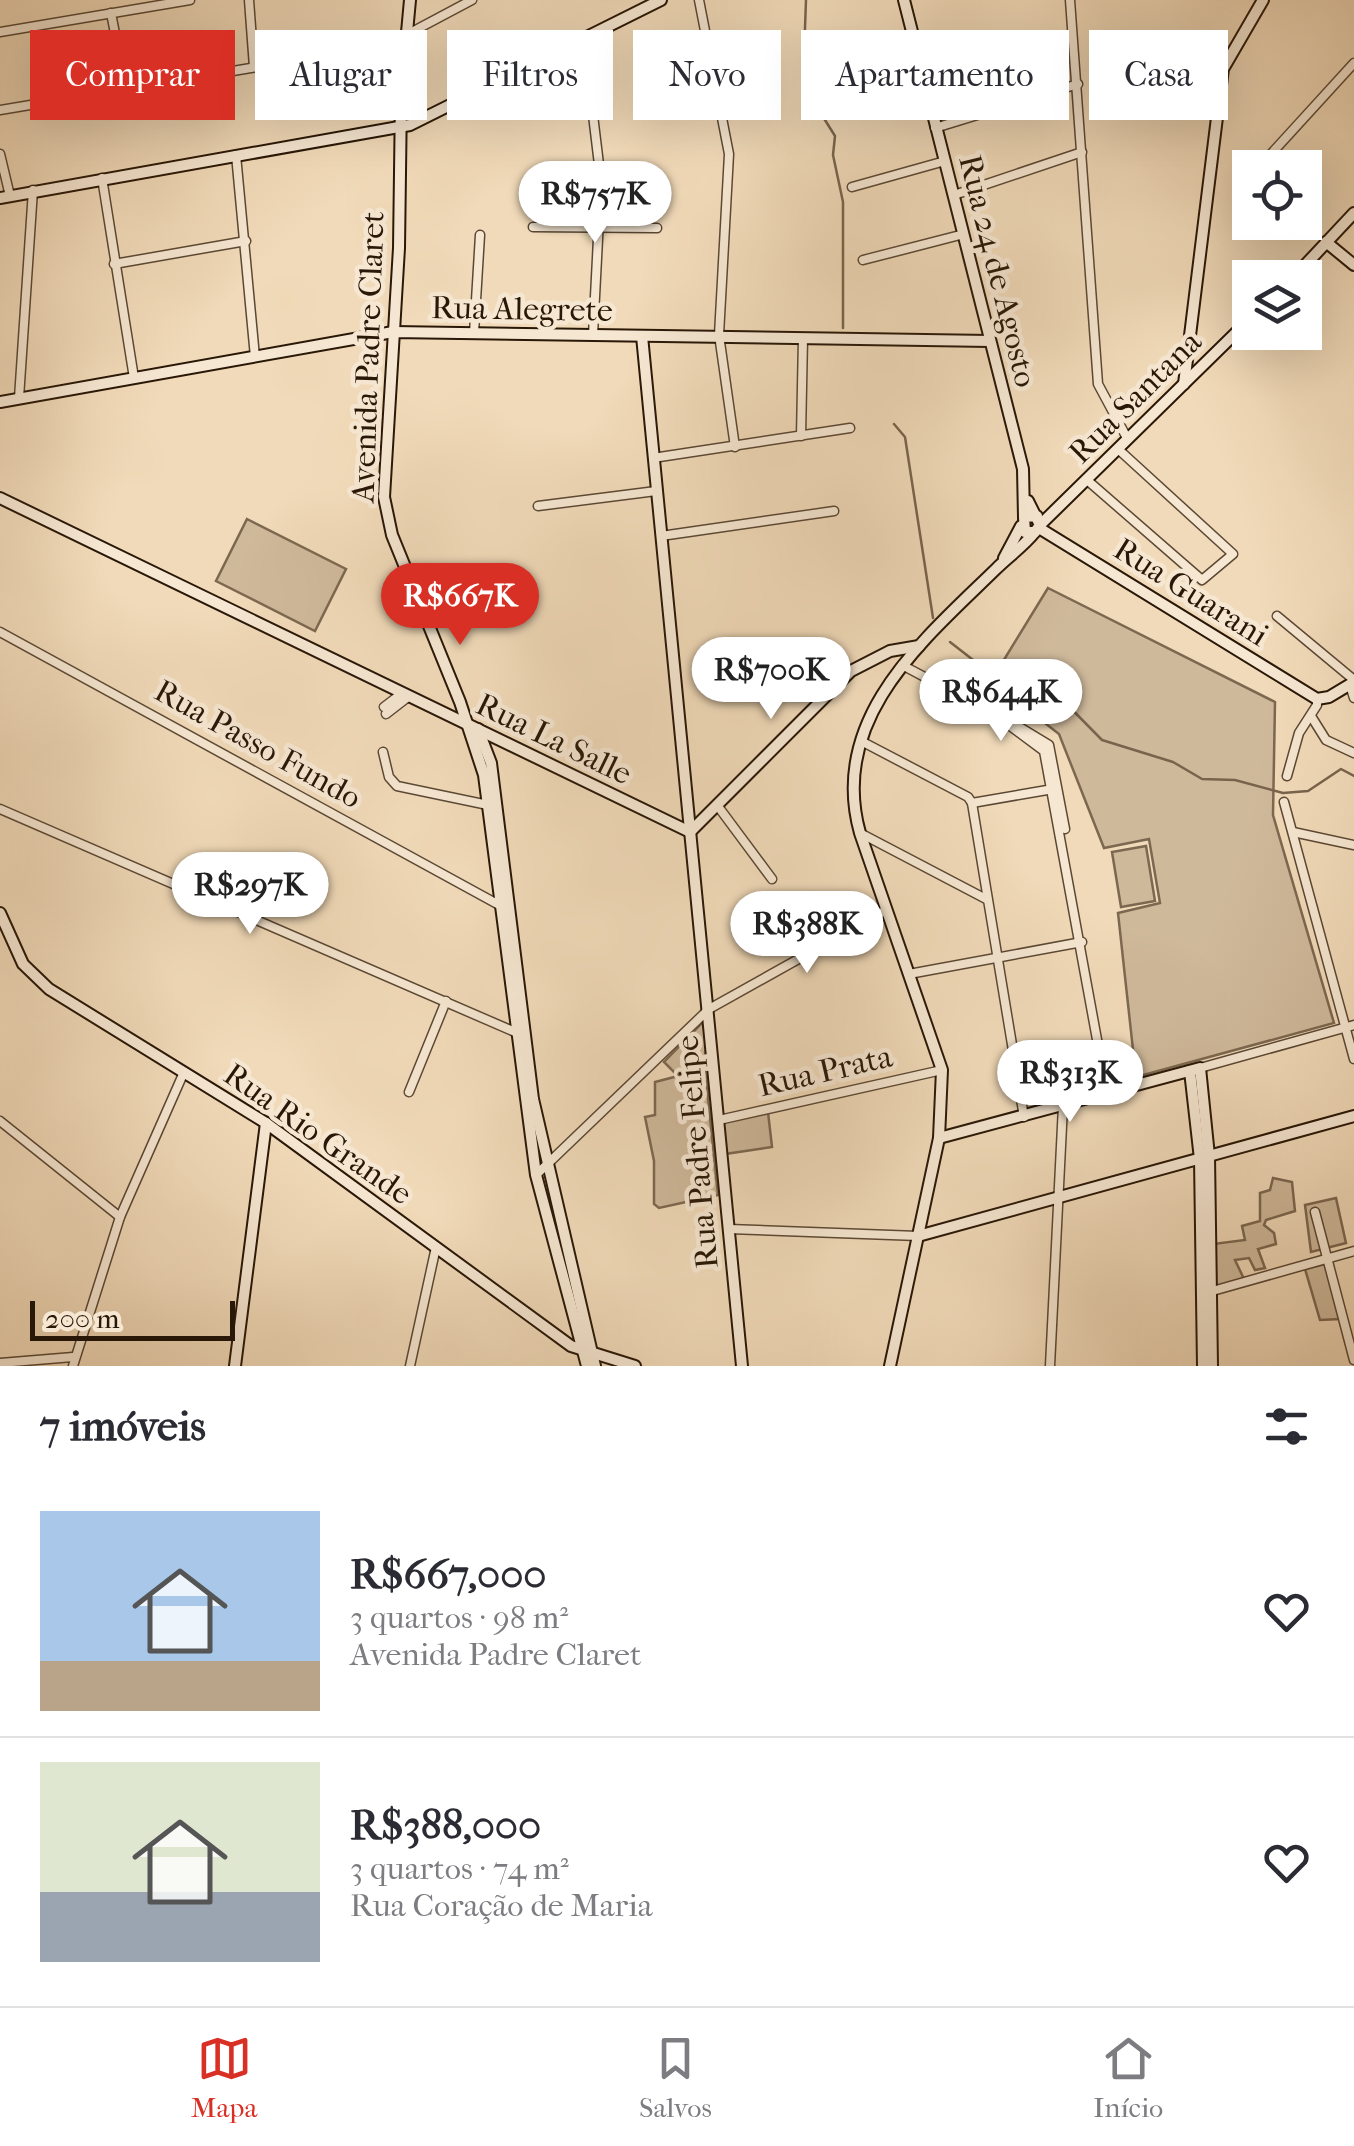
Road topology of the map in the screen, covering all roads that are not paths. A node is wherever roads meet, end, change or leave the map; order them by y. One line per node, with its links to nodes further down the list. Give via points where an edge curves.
1 (190, 0): 10 (street)
2 (249, 0): 17 (street)
3 (410, 0): 12 (street, Avenida Padre Claret)
4 (472, 0): 13 (street)
5 (660, 0): 14 (street)
6 (699, 0): 52 (street, via 729,154)
7 (904, 0): 26 (street, Rua 24 de Agosto)
8 (1070, 0): 19 (street)
9 (1262, 0): 59 (street, via 1223,69)
10 (111, 13): 11 (street); 15 (street)
11 (114, 30)
12 (408, 30)
13 (421, 30)
14 (604, 30)
15 (0, 32)
16 (1354, 63): 27 (street)
17 (254, 67): 18 (street)
18 (235, 70)
19 (1078, 84): 26 (street); 28 (street)
20 (30, 105): 22 (street)
21 (447, 105): 25 (street)
22 (0, 110)
23 (402, 120): 25 (street, Avenida Padre Claret)
24 (594, 120): 39 (street)
25 (402, 126): 30 (street); 49 (street, Avenida Padre Claret)
26 (936, 128): 31 (street, Rua 24 de Agosto)
27 (1275, 150)
28 (1082, 152): 35 (street); 64 (street, via 1098,384)
29 (0, 154): 36 (street)
30 (236, 155): 32 (street); 43 (street)
31 (945, 161): 33 (street); 35 (street, Rua 24 de Agosto)
32 (102, 178): 34 (street); 47 (street)
33 (852, 187)
34 (33, 190): 36 (street); 60 (street)
35 (954, 195): 41 (street, Rua 24 de Agosto)
36 (5, 197)
37 (1354, 214): 44 (street)
38 (533, 228): 39 (street)
39 (602, 228): 40 (street); 51 (street)
40 (657, 228)
41 (964, 234): 45 (street); 56 (street, Rua 24 de Agosto)
42 (480, 235): 50 (street)
43 (246, 240): 47 (street); 57 (street)
44 (1326, 242): 46 (street); 48 (street)
45 (863, 260)
46 (1310, 260)
47 (114, 264): 58 (street)
48 (1354, 265)
49 (394, 332): 50 (street, Rua Alegrete); 57 (street, Rua Alegrete); 87 (street, Avenida Padre Claret, via 387,519)
50 (474, 333): 51 (street, Rua Alegrete)
51 (592, 335): 53 (street, Rua Alegrete)
52 (720, 335): 53 (street, Rua Alegrete); 55 (street, Rua Alegrete); 65 (street)
53 (642, 336): 67 (street, Rua Padre Felipe)
54 (1232, 337): 59 (street, Rua Santana)
55 (803, 338): 56 (street, Rua Alegrete); 63 (street)
56 (990, 341): 70 (street, Rua 24 de Agosto)
57 (255, 356): 58 (street, Rua Alegrete)
58 (134, 378): 60 (street, Rua Alegrete)
59 (1184, 384): 64 (street, Rua Santana)
60 (19, 398): 61 (street, Rua Alegrete)
61 (0, 402)
62 (850, 428): 63 (street)
63 (800, 436): 65 (street)
64 (1126, 438): 66 (street, Rua Santana)
65 (736, 447): 67 (street)
66 (1118, 448): 68 (street, Rua Santana); 68 (street, via 1233,554 1202,580)
67 (653, 458): 69 (street, Rua Padre Felipe)
68 (1087, 480): 75 (street, Rua Santana)
69 (656, 491): 72 (street); 76 (street, Rua Padre Felipe)
70 (1025, 496): 74 (street, Rua 24 de Agosto); 75 (street, Rua 24 de Agosto)
71 (0, 498): 84 (street, Rua La Salle)
72 (538, 506)
73 (834, 511): 76 (street)
74 (1022, 522): 75 (street); 75 (street, Rua Guarani); 77 (street, Rua 24 de Agosto)
75 (1038, 524): 77 (street, Rua 24 de Agosto); 85 (street, Rua Guarani)
76 (661, 536): 102 (street, Rua Padre Felipe)
77 (1002, 563): 80 (street, Rua 24 de Agosto)
78 (1278, 616): 83 (street)
79 (0, 632): 108 (street, Rua Passo Fundo)
80 (919, 646): 81 (street); 82 (street, Rua 24 de Agosto)
81 (880, 656): 82 (street); 100 (street, via 851,671)
82 (902, 665): 92 (street, Rua 24 de Agosto); 96 (street, via 1046,748)
83 (1353, 682): 85 (street); 86 (street)
84 (404, 696): 88 (street); 90 (street, Rua La Salle)
85 (1317, 698): 89 (street)
86 (1354, 698)
87 (460, 702): 90 (street, Avenida Padre Claret); 91 (street, Avenida Padre Claret)
88 (385, 710)
89 (1311, 716): 94 (street, via 1326,740); 95 (street)
90 (467, 724): 91 (street, Rua La Salle); 99 (street, Avenida Padre Claret)
91 (479, 731): 102 (street, Rua La Salle); 108 (street, Avenida Padre Claret, via 491,763)
92 (861, 741): 98 (street); 104 (street, Rua 24 de Agosto, via 851,787)
93 (383, 752): 99 (street, via 398,786)
94 (1354, 753)
95 (1287, 776)
96 (1054, 789): 98 (street); 113 (street)
97 (1284, 802): 103 (street)
98 (972, 804): 107 (street)
99 (488, 805): 108 (street, Avenida Padre Claret)
100 (717, 805): 102 (street); 106 (street)
101 (0, 809): 116 (street)
102 (690, 832): 117 (street, Rua Padre Felipe)
103 (1293, 832): 105 (street); 118 (street)
104 (860, 834): 107 (street); 109 (street, Rua 24 de Agosto)
105 (1354, 845)
106 (772, 879)
107 (986, 899): 114 (street)
108 (502, 903): 111 (street, Avenida Padre Claret)
109 (886, 910): 115 (street, Rua 24 de Agosto); 117 (street)
110 (2, 918): 112 (street); 123 (street, Rua Rio Grande, via 36,978)
111 (508, 928): 119 (street, Avenida Padre Claret); 134 (street, Avenida Padre Claret)
112 (0, 937)
113 (1082, 942): 114 (street); 125 (street)
114 (998, 956): 115 (street); 128 (street)
115 (909, 974): 121 (street, Rua 24 de Agosto)
116 (446, 1001): 119 (street); 124 (street)
117 (709, 1010): 129 (street, Rua Padre Felipe); 134 (street)
118 (1350, 1026): 120 (street); 122 (street)
119 (515, 1032): 134 (street, Avenida Padre Claret)
120 (1354, 1060)
121 (942, 1070): 129 (street, Rua Prata); 132 (street, Rua 24 de Agosto)
122 (1195, 1070): 125 (street); 133 (street)
123 (184, 1072): 131 (street, Rua Rio Grande); 137 (street)
124 (409, 1092)
125 (1107, 1094): 126 (street)
126 (1063, 1106): 128 (street); 135 (street)
127 (1354, 1116): 133 (street)
128 (1024, 1117): 132 (street)
129 (718, 1120): 138 (street, Rua Padre Felipe)
130 (0, 1121): 137 (street)
131 (266, 1123): 140 (street, Rua Rio Grande); 150 (street)
132 (939, 1138): 139 (street, Rua 24 de Agosto)
133 (1205, 1157): 135 (street); 143 (street)
134 (541, 1173): 146 (street, Avenida Padre Claret)
135 (1059, 1198): 139 (street); 155 (street)
136 (1316, 1212): 142 (street)
137 (120, 1217): 148 (street)
138 (729, 1229): 139 (street); 153 (street, Rua Padre Felipe)
139 (918, 1236): 154 (street, Rua 24 de Agosto)
140 (436, 1247): 146 (street, Rua Rio Grande); 151 (street)
141 (1354, 1251): 142 (street)
142 (1326, 1259): 143 (street); 144 (street)
143 (1206, 1292): 145 (street)
144 (1351, 1331): 147 (street)
145 (1207, 1352): 156 (street); 157 (street)
146 (589, 1360): 152 (street, Rua Rio Grande)
147 (1354, 1360)
148 (73, 1361): 149 (street)
149 (0, 1362)
150 (235, 1366)
151 (410, 1366)
152 (635, 1366)
153 (742, 1366)
154 (890, 1366)
155 (1050, 1366)
156 (1203, 1366)
157 (1212, 1366)

